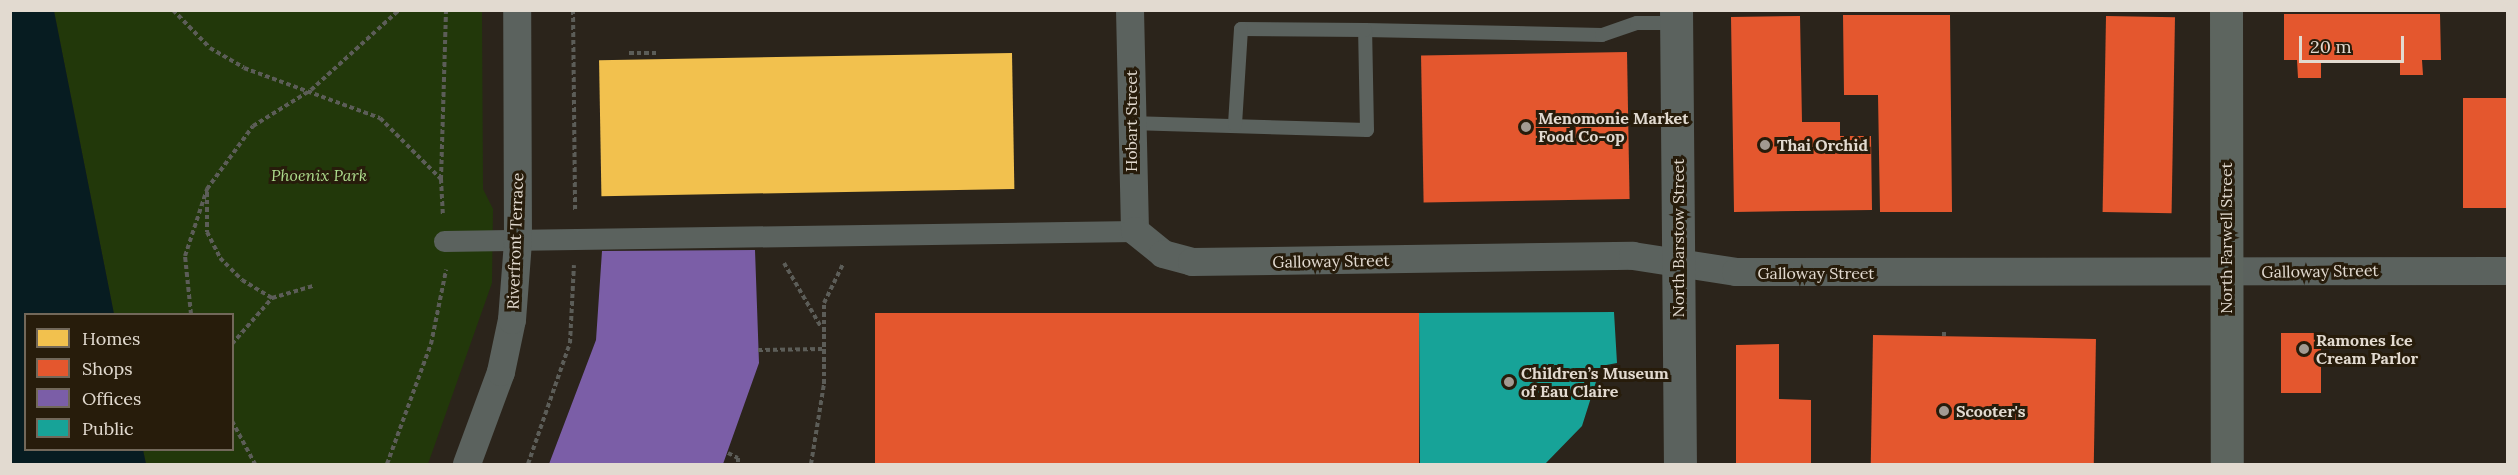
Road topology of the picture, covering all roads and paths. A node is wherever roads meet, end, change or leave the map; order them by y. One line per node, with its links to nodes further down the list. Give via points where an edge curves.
1 (173, 10): 11 (path, via 210,48 236,63)
2 (399, 10): 11 (path)
3 (446, 10): 14 (path)
4 (517, 10): 20 (street, Riverfront Terrace)
5 (1130, 10): 12 (street, Hobart Street)
6 (2226, 10): 23 (main road, North Farwell Street)
7 (1676, 17): 8 (lane, via 1637,23 1602,35); 21 (street, North Barstow Street)
8 (1365, 30): 13 (lane, via 1241,29); 13 (lane, via 1367,130)
9 (629, 53): 10 (path)
10 (656, 53)
11 (311, 90): 14 (path, via 380,118); 15 (path, via 254,126)
12 (1131, 123): 13 (lane); 16 (street, Hobart Street)
13 (1235, 125)
14 (441, 179): 19 (path)
15 (207, 189): 25 (path, via 207,232 220,258 242,280); 26 (path, via 185,256)
16 (1135, 231): 18 (street); 21 (street, Galloway Street, via 1163,254 1192,262 1632,256)
17 (769, 237): 18 (street); 20 (street); 27 (path)
18 (859, 237): 27 (path, via 832,282)
19 (444, 241): 20 (street); 34 (path, via 447,278 441,309)
20 (518, 242): 35 (street, Riverfront Terrace, via 512,320 501,372)
21 (1677, 263): 23 (street, Galloway Street, via 1736,272); 38 (street, North Barstow Street)
22 (2508, 271): 23 (street, Galloway Street)
23 (2226, 273): 39 (main road, North Farwell Street)
24 (313, 286): 25 (path)
25 (272, 298): 28 (path)
26 (191, 313)
27 (822, 327): 29 (path)
28 (234, 342)
29 (822, 349): 30 (path); 37 (path, via 819,429)
30 (758, 350)
31 (234, 425): 33 (path)
32 (728, 453): 36 (path, via 738,458)
33 (255, 465)
34 (387, 465)
35 (467, 465)
36 (738, 465)
37 (811, 465)
38 (1680, 465)
39 (2227, 465)

